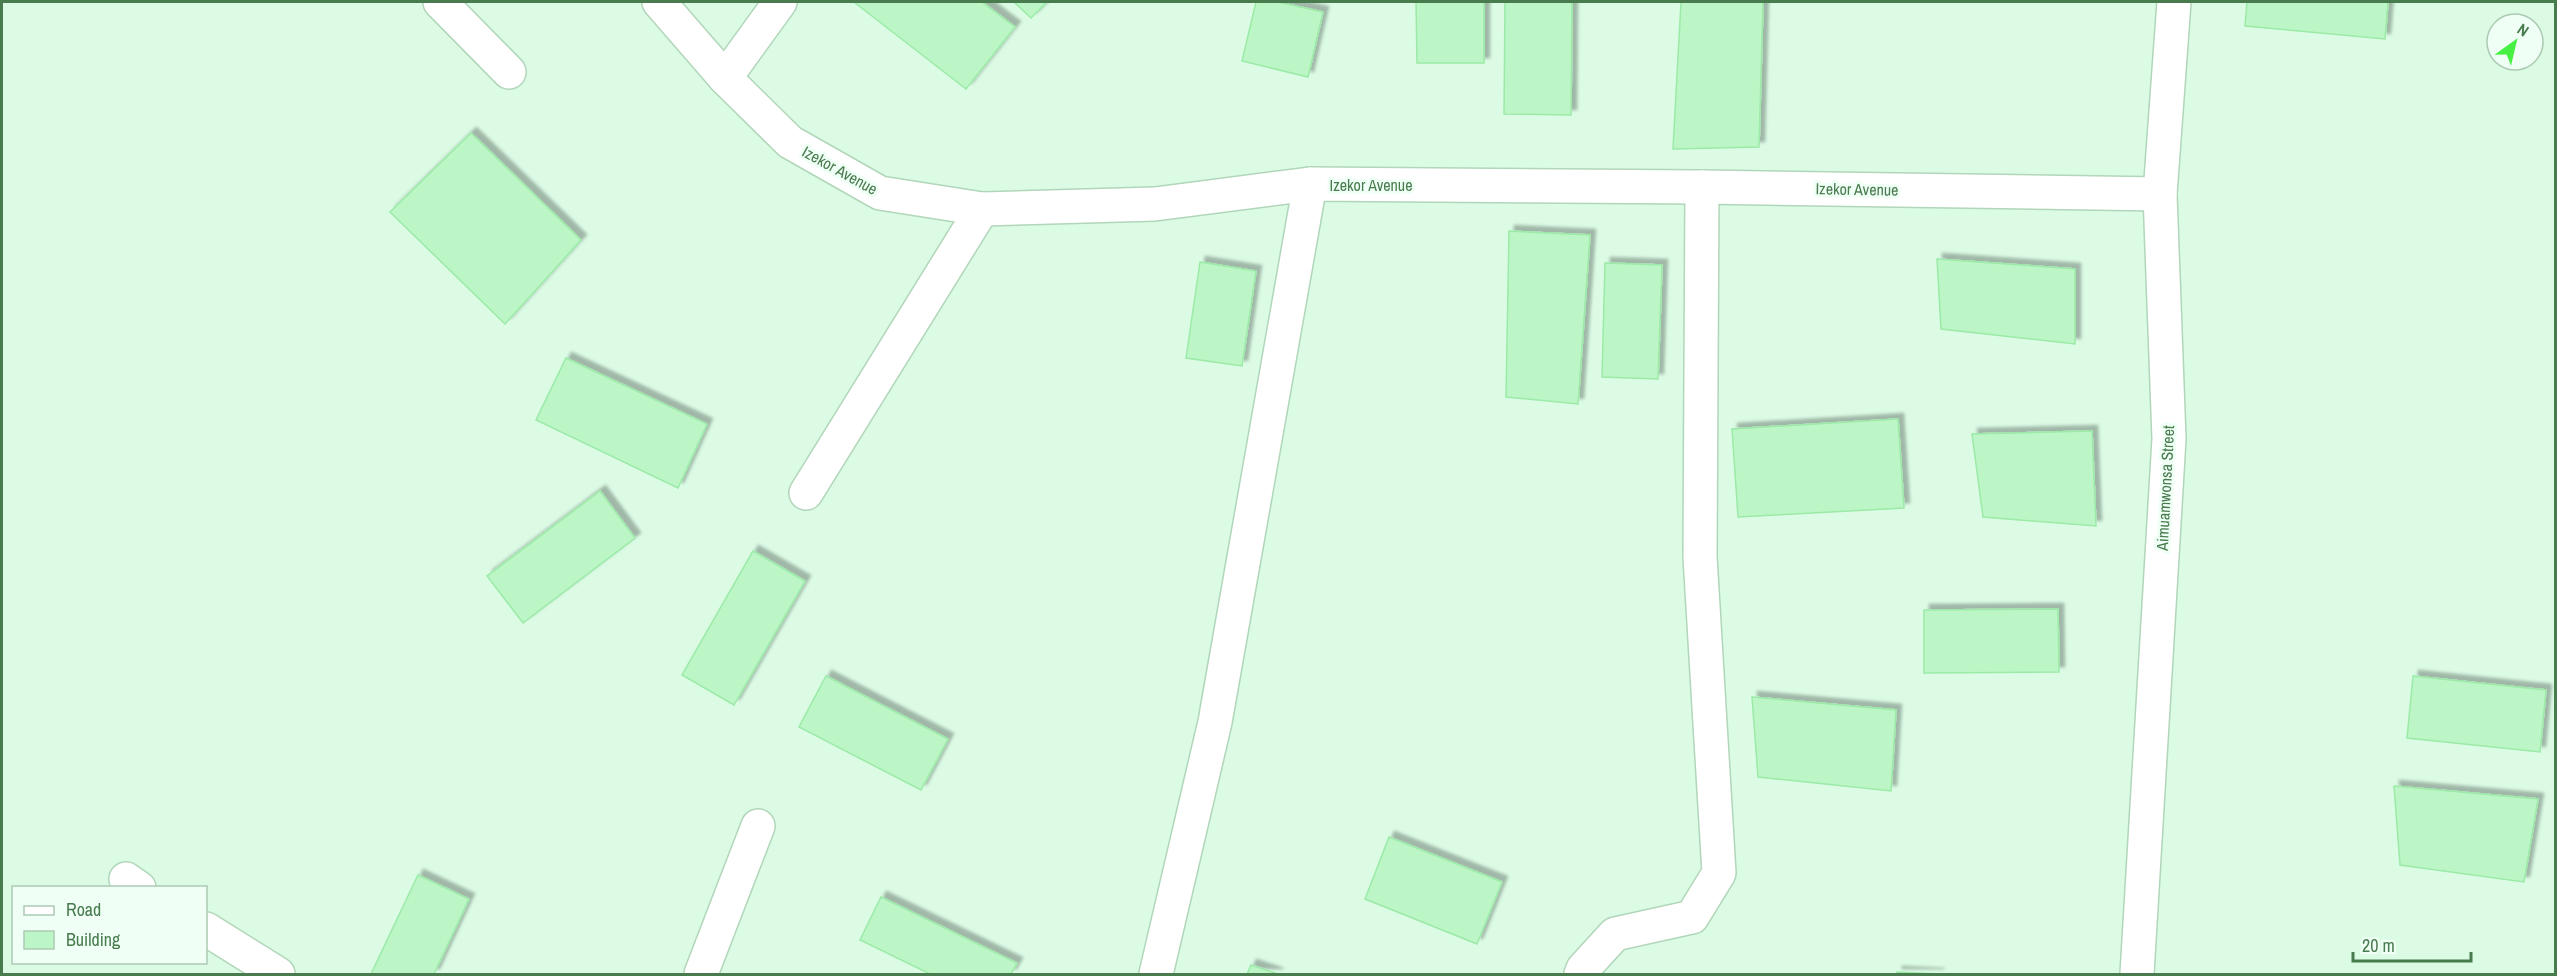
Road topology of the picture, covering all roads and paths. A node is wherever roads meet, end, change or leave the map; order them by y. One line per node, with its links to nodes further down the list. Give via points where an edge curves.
1 (441, 2): 5 (street)
2 (659, 2): 6 (street, Izekor Avenue)
3 (780, 2): 6 (street)
4 (2174, 2): 9 (street, Aimuamwonsa Street)
5 (509, 72)
6 (725, 78): 10 (street, Izekor Avenue, via 790,142 880,193)
7 (1310, 184): 8 (street, Izekor Avenue); 10 (street, Izekor Avenue, via 1155,204); 16 (street, via 1215,722)
8 (1701, 187): 9 (street, Izekor Avenue); 17 (street, via 1700,556 1719,873 1692,917 1615,934)
9 (2160, 194): 18 (street, Aimuamwonsa Street, via 2169,439)
10 (982, 209): 11 (street)
11 (806, 493)
12 (758, 826): 15 (street)
13 (207, 930): 14 (street)
14 (278, 975)
15 (701, 975)
16 (1156, 975)
17 (1581, 975)
18 (2138, 975)

